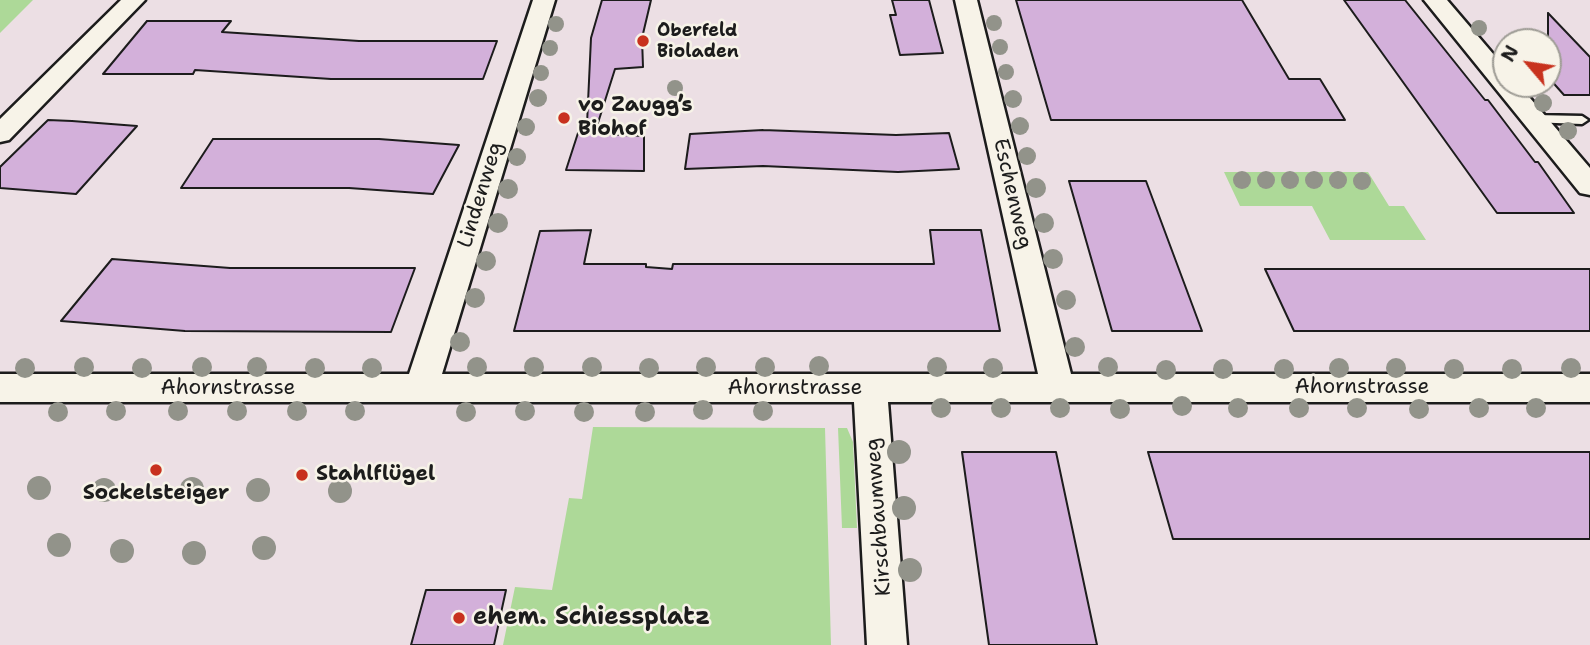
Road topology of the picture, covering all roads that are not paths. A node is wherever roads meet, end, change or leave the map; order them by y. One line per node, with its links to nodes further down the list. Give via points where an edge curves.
1 (134, 0): 7 (street)
2 (544, 0): 13 (street, Lindenweg)
3 (966, 0): 12 (street, Eschenweg)
4 (1435, 0): 5 (street)
5 (1535, 120): 6 (lane); 8 (street)
6 (1582, 120)
7 (0, 134)
8 (1590, 186)
9 (0, 388): 13 (street, Ahornstrasse)
10 (1590, 388): 12 (street, Ahornstrasse)
11 (870, 389): 12 (street, Ahornstrasse); 13 (street, Ahornstrasse); 14 (street, Kirschbaumweg)
12 (1058, 389)
13 (421, 390)
14 (887, 645)

